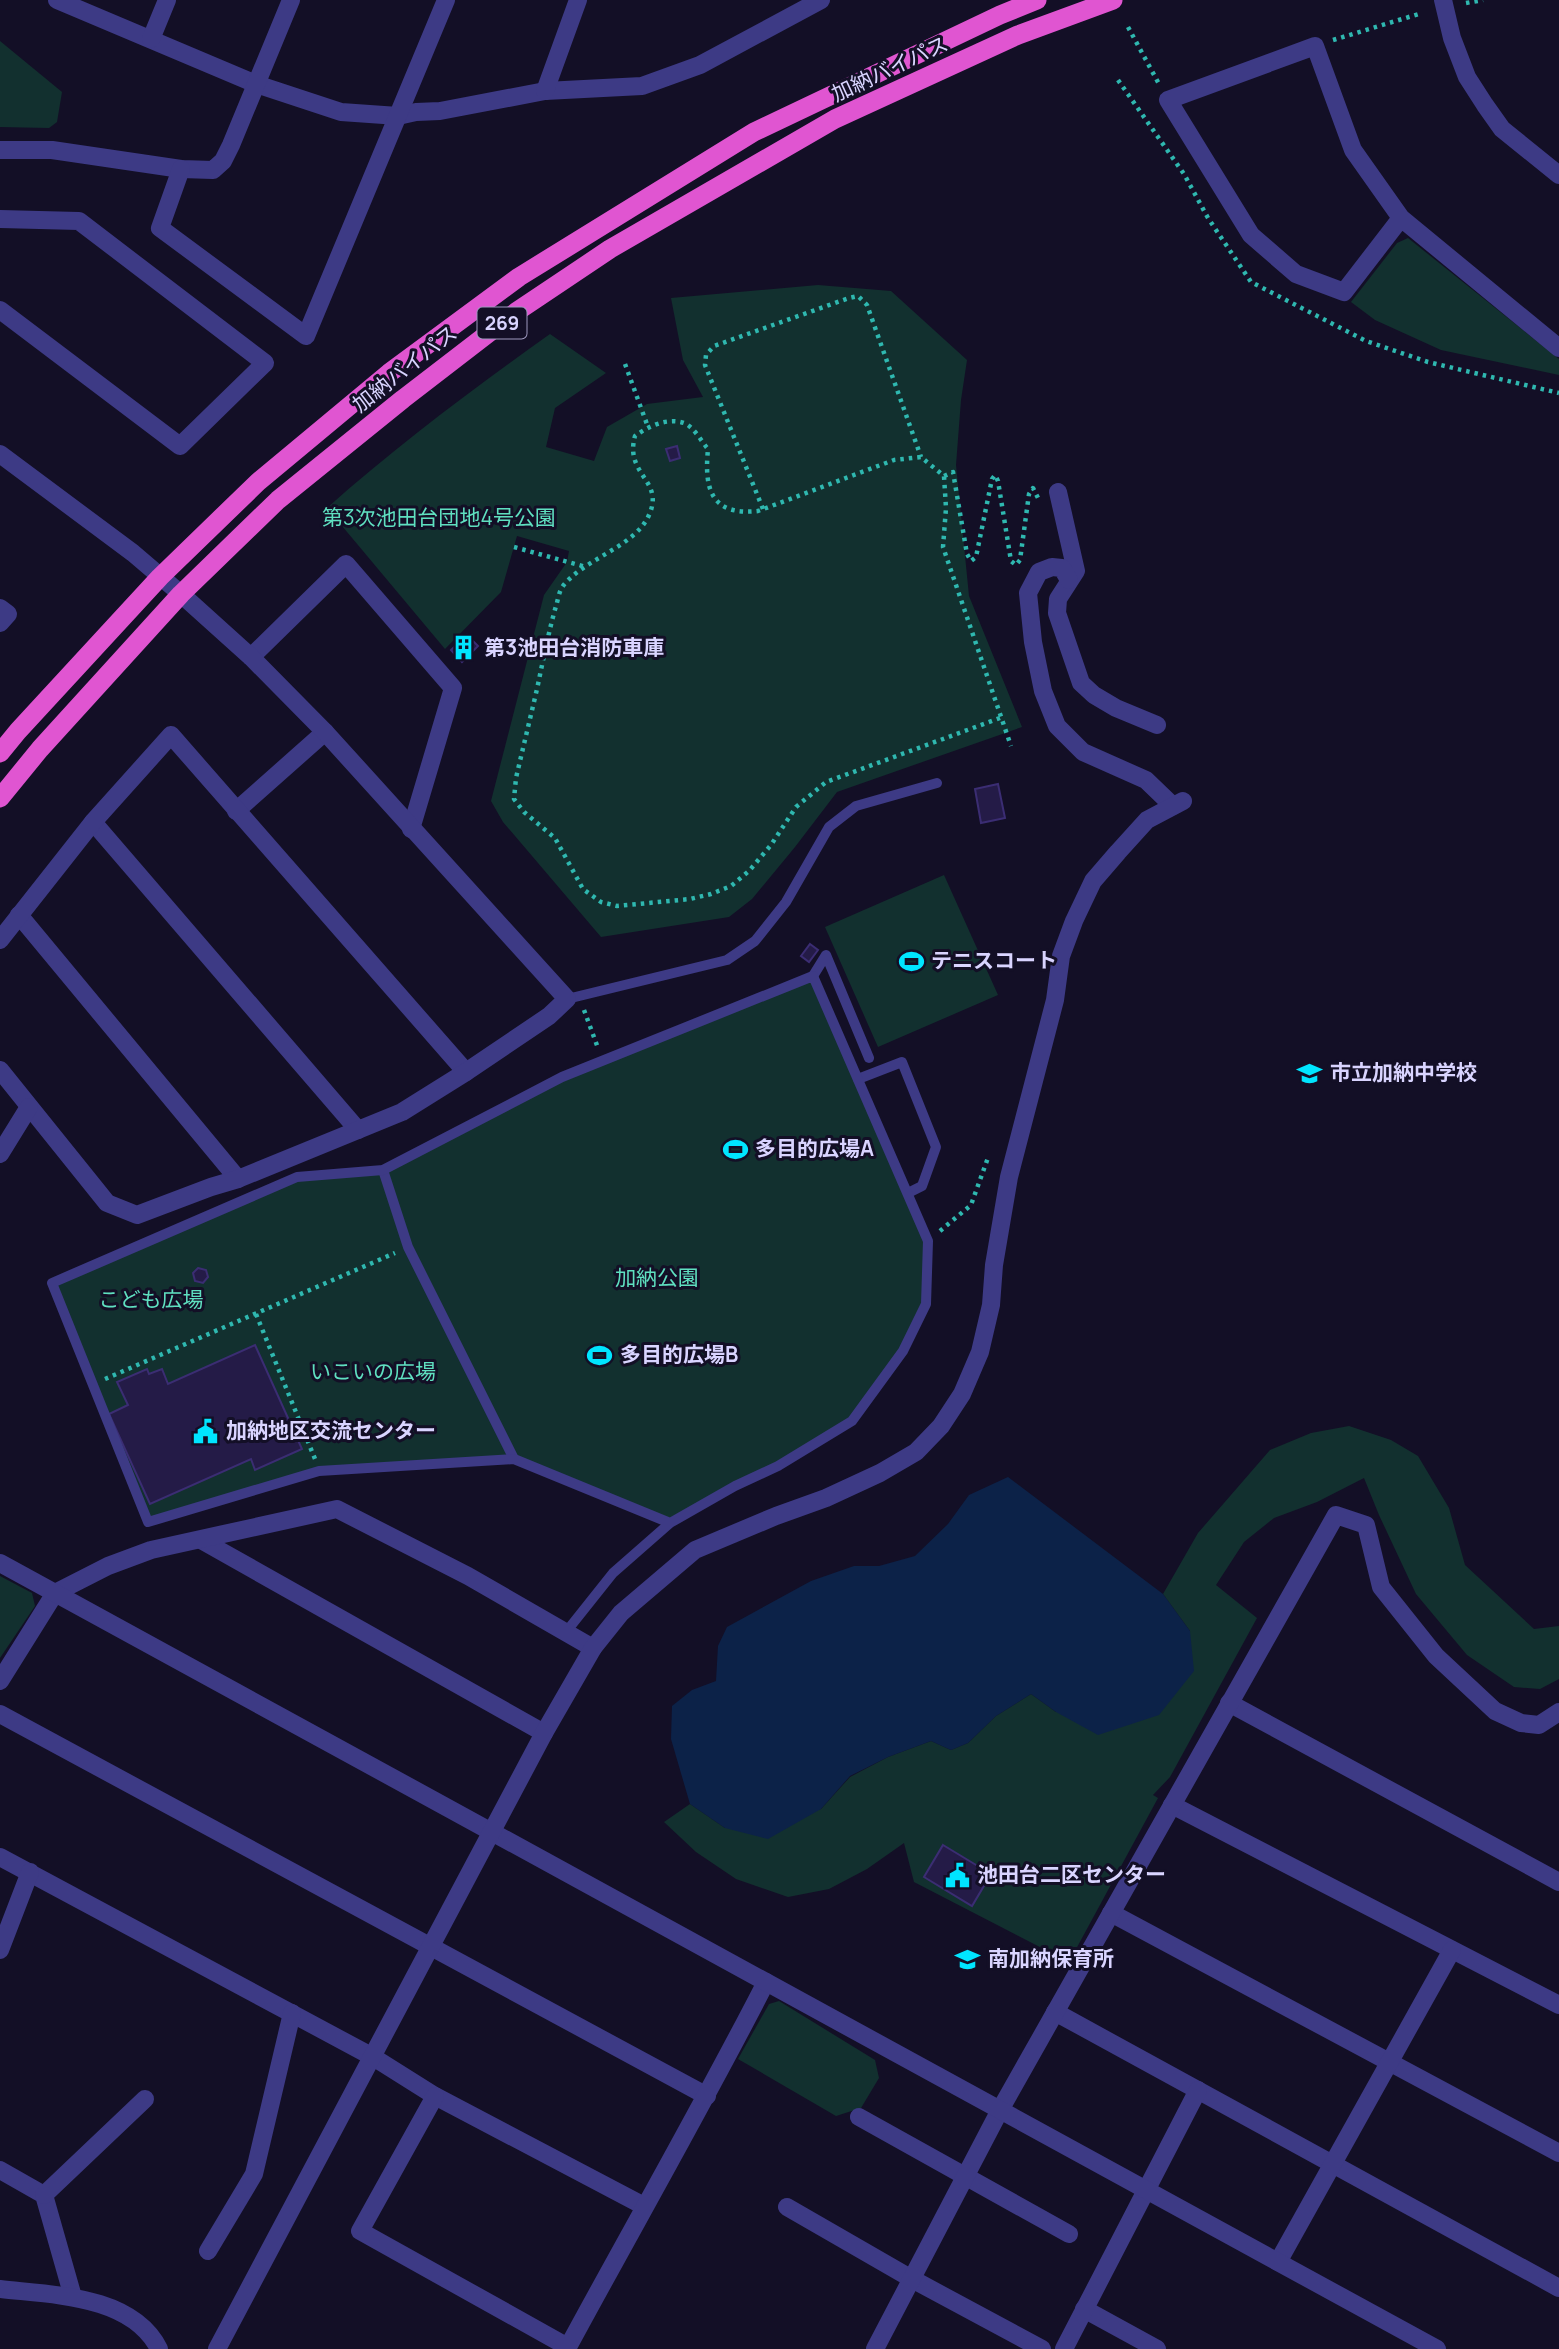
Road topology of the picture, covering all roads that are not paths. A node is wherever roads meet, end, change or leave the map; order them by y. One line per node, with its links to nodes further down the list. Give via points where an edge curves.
1 (57, 0): 10 (street)
2 (167, 0): 10 (street)
3 (291, 0): 11 (street)
4 (446, 0): 13 (street)
5 (578, 0): 12 (street)
6 (1037, 0): 23 (highway, 加納バイパス / 269, via 754,132 519,277 368,390 258,482)
7 (1113, 0): 25 (highway, 加納バイパス / 269, via 1018,35 835,119 610,248 403,398 278,500)
8 (1443, 0): 16 (street, via 1467,78 1502,129)
9 (814, 1): 12 (street, via 700,65 642,86)
10 (151, 38): 11 (street)
11 (256, 84): 13 (street, via 341,112); 15 (street, via 223,161 213,170)
12 (545, 90): 13 (street)
13 (398, 116): 15 (street, via 306,337 160,228)
14 (0, 150): 15 (street, via 52,150)
15 (181, 169)
16 (1559, 175)
17 (1401, 218): 17 (street, via 1343,292 1296,274 1251,235 1168,100 1315,46 1353,150); 20 (street)
18 (0, 219): 19 (street, via 79,221 265,363 180,446)
19 (0, 310)
20 (1559, 348)
21 (0, 454): 23 (street)
22 (1058, 492): 24 (street, via 1076,571)
23 (160, 577): 25 (street); 31 (highway, 加納バイパス / 269)
24 (1069, 580): 29 (street, via 1058,599 1057,613 1082,683 1116,708); 59 (street, via 1062,568 1052,567 1039,572 1028,593 1043,691 1057,726 1083,752 1146,780 1178,803 1147,820 1093,881 1061,956 1055,1000 1009,1177 991,1305 980,1352 962,1394 916,1452 826,1498 695,1550 621,1613)
25 (181, 594): 28 (street); 33 (highway, 加納バイパス / 269)
26 (0, 608): 27 (street, via 8,614)
27 (0, 623)
28 (251, 657): 30 (street); 36 (street, via 346,564 453,688)
29 (1157, 725)
30 (325, 732): 34 (street); 36 (street)
31 (0, 753)
32 (937, 783): 41 (lane, via 856,806 829,827 786,902 755,941 727,960)
33 (0, 798)
34 (236, 811): 35 (street, via 171,735); 45 (street)
35 (93, 822): 37 (street); 48 (street)
36 (411, 829): 41 (street)
37 (19, 915): 38 (street); 51 (street)
38 (0, 940)
39 (813, 976): 40 (lane, via 826,955); 42 (lane); 50 (lane, via 562,1077)
40 (841, 993): 42 (lane); 43 (lane)
41 (573, 997): 45 (street)
42 (823, 1000): 46 (lane)
43 (869, 1058)
44 (0, 1070): 47 (street)
45 (466, 1072): 48 (street, via 402,1112)
46 (858, 1079): 52 (lane); 52 (lane, via 902,1062 936,1147 922,1186)
47 (29, 1107): 49 (street); 51 (street, via 107,1203 137,1215)
48 (358, 1130): 51 (street)
49 (0, 1154)
50 (383, 1170): 53 (lane, via 408,1247); 53 (lane, via 297,1177 52,1283 148,1521 320,1471)
51 (238, 1179)
52 (908, 1193): 54 (lane, via 928,1241 926,1304 904,1351 852,1421)
53 (514, 1459): 54 (lane)
54 (670, 1523): 58 (lane, via 613,1573)
55 (201, 1540): 57 (street, via 151,1550); 58 (street, via 337,1509); 64 (street)
56 (0, 1563): 57 (street)
57 (55, 1594): 60 (street); 66 (street)
58 (566, 1632): 59 (street)
59 (593, 1648): 64 (street)
60 (0, 1681)
61 (1229, 1703): 62 (street, via 1336,1515 1366,1525 1381,1587 1436,1656 1495,1710 1521,1723 1539,1725); 65 (street); 69 (street)
62 (1559, 1712)
63 (0, 1714): 71 (street)
64 (544, 1733): 66 (street)
65 (1172, 1805): 70 (street); 73 (street)
66 (493, 1833): 71 (street); 74 (street)
67 (0, 1857): 68 (street)
68 (30, 1872): 72 (street); 77 (street)
69 (1559, 1882)
70 (1111, 1913): 76 (street); 79 (street)
71 (431, 1947): 78 (street); 82 (street)
72 (0, 1950)
73 (1452, 1950): 75 (street); 79 (street)
74 (766, 1982): 82 (street); 84 (street)
75 (1559, 2005)
76 (1055, 2012): 80 (street); 84 (street)
77 (292, 2013): 78 (street); 95 (street, via 254,2174)
78 (373, 2057): 81 (street); 103 (street)
79 (1390, 2062): 86 (street); 87 (street)
80 (1198, 2090): 87 (street); 90 (street)
81 (435, 2096): 92 (street); 92 (street, via 360,2231 568,2347)
82 (707, 2096): 92 (street)
83 (145, 2099): 91 (street)
84 (1000, 2110): 89 (street); 90 (street)
85 (859, 2117): 89 (street)
86 (1559, 2153)
87 (1333, 2164): 96 (street); 98 (street)
88 (0, 2170): 91 (street)
89 (966, 2176): 94 (street); 97 (street)
90 (1146, 2190): 96 (street); 101 (street)
91 (44, 2195): 100 (street)
92 (644, 2206)
93 (787, 2207): 97 (street)
94 (1069, 2234)
95 (208, 2251)
96 (1278, 2262): 108 (street)
97 (912, 2279): 104 (street); 105 (street)
98 (1559, 2288)
99 (0, 2289): 100 (street)
100 (73, 2297): 102 (street, via 113,2308 152,2334)
101 (1084, 2309): 106 (street); 107 (street)
102 (159, 2349)
103 (217, 2349)
104 (875, 2349)
105 (1042, 2349)
106 (1064, 2349)
107 (1157, 2349)
108 (1437, 2349)

